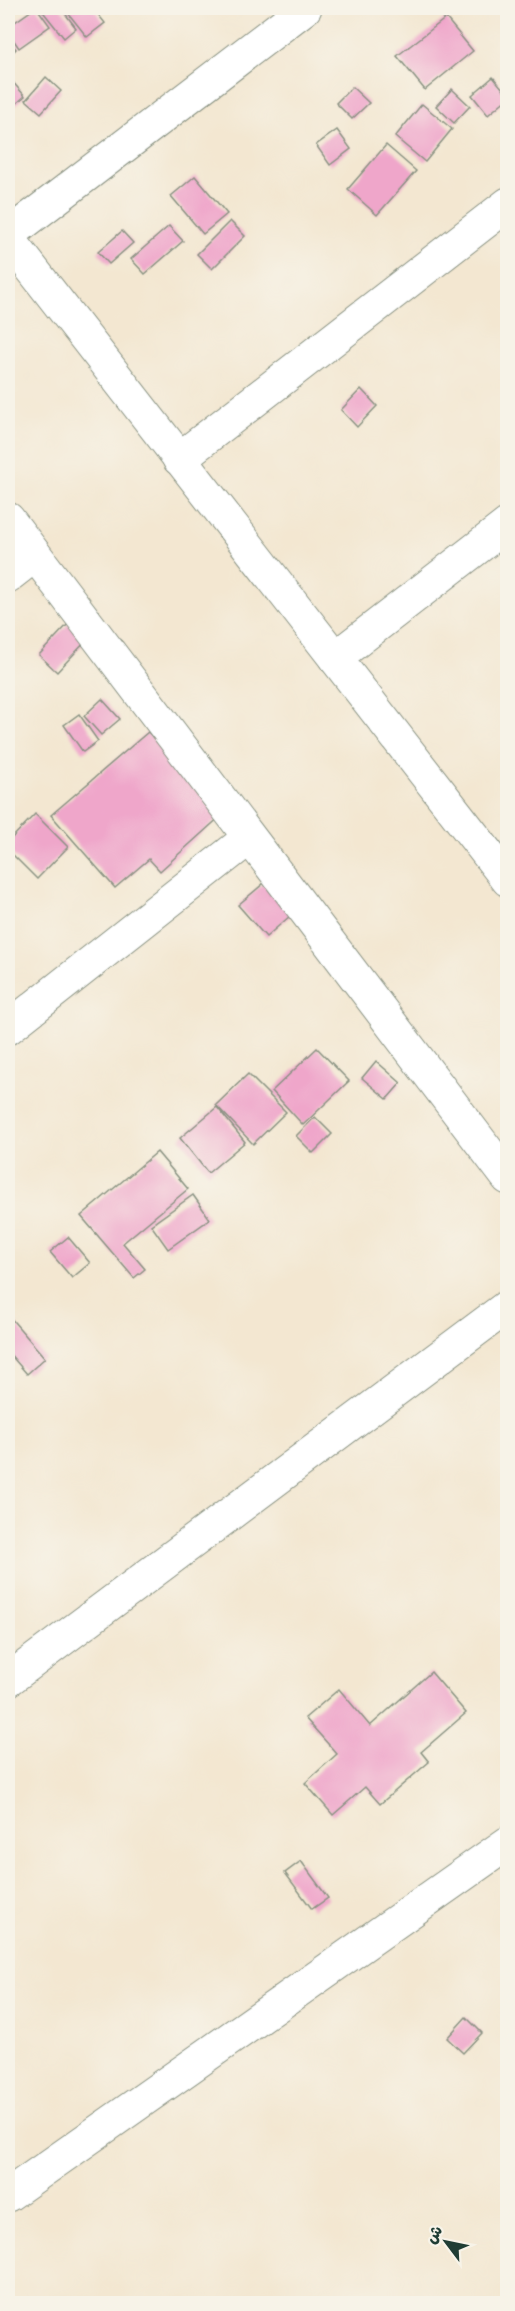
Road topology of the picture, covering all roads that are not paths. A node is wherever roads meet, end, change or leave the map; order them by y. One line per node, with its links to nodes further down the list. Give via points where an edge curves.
1 (305, 8): 3 (street)
2 (507, 204): 4 (street)
3 (8, 237): 4 (street)
4 (179, 459): 9 (street)
5 (8, 519): 7 (street)
6 (507, 524): 9 (street)
7 (35, 555): 8 (street); 10 (street)
8 (8, 576)
9 (335, 658): 11 (street)
10 (249, 838): 13 (street); 14 (street)
11 (496, 843): 12 (street)
12 (507, 880)
13 (8, 1028)
14 (507, 1179)
15 (507, 1306): 16 (street)
16 (12, 1667)
17 (507, 1843): 18 (street)
18 (8, 2195)

